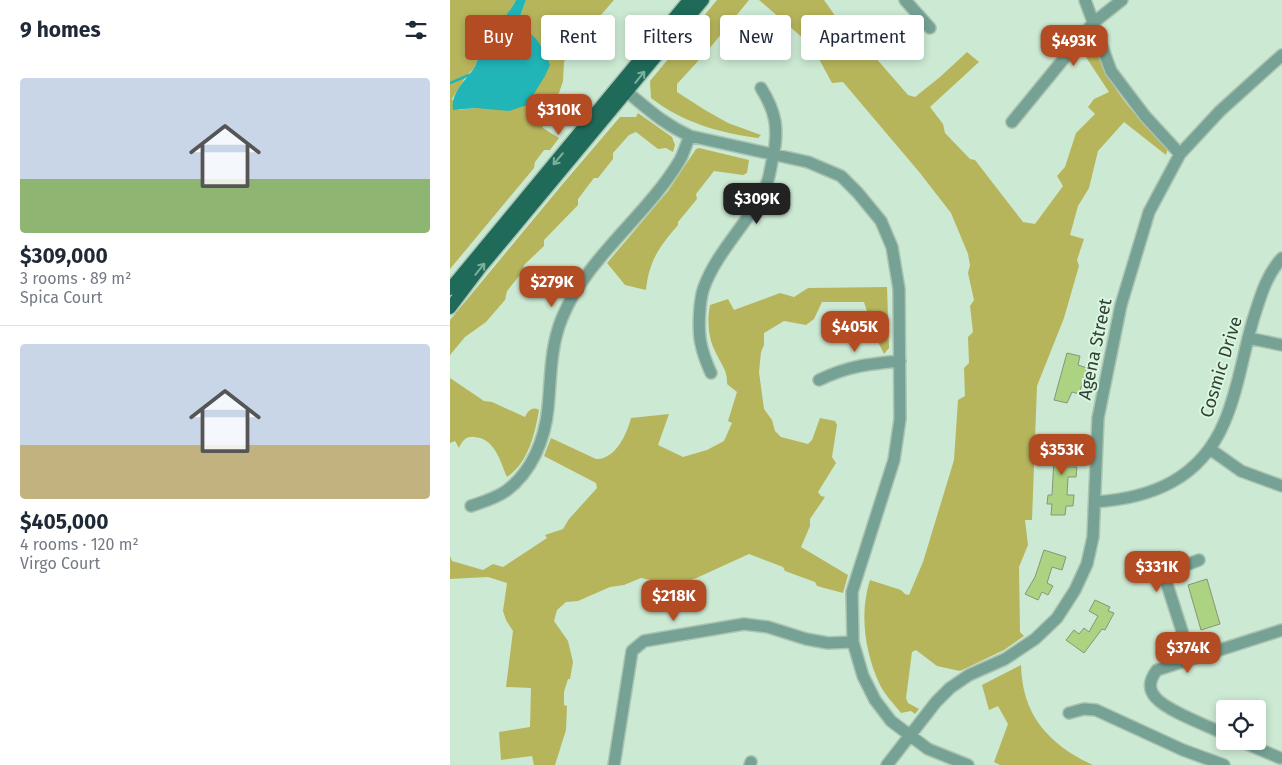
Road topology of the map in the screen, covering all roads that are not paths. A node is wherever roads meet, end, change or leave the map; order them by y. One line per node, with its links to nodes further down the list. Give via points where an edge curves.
1 (689, 0): 10 (main road)
2 (703, 0): 10 (main road, one-way to 2)
3 (905, 0): 7 (street)
4 (1085, 0): 6 (street)
5 (1122, 0): 6 (street)
6 (1093, 23): 11 (street); 14 (street, via 1111,71 1145,116)
7 (930, 28)
8 (1280, 62): 14 (street, Agena Street, via 1220,111)
9 (761, 88): 13 (street, via 771,103 775,120)
10 (623, 89): 12 (street, via 652,114); 16 (main road, one-way to 16); 17 (main road, one-way to 10)
11 (1012, 122)
12 (690, 136): 13 (street); 26 (street, via 681,159 594,265 576,289 561,319 553,347 545,428 530,465 505,492)
13 (774, 154): 20 (street, via 808,162 841,176 881,221 892,247 899,288); 21 (street, via 767,182 754,207 714,266 703,289 701,343)
14 (1180, 154): 25 (street, Agena Street, via 1149,212 1122,305 1098,418)
15 (1282, 258): 18 (street, Cosmic Drive, via 1264,288)
16 (450, 289)
17 (450, 308)
18 (1248, 338): 19 (street); 23 (street, Cosmic Drive, via 1224,423)
19 (1282, 345)
20 (900, 361): 22 (street, via 858,365); 29 (street, via 900,420 895,452 853,588)
21 (710, 373)
22 (819, 380)
23 (1210, 449): 24 (street, via 1241,471); 25 (street, Cosmic Drive, via 1191,469 1164,487 1141,496)
24 (1282, 486)
25 (1095, 502): 33 (street, Agena Street, via 1087,564 1057,618 1028,644 950,688)
26 (471, 506)
27 (1199, 560): 30 (street, via 1168,572 1166,578)
28 (1282, 630): 30 (street)
29 (853, 642): 33 (street, via 863,676 875,700 891,722); 36 (street, via 828,643 744,624 644,641 632,651)
30 (1190, 659): 32 (street, via 1157,670 1151,677 1152,692 1171,708)
31 (1069, 714): 39 (street, via 1084,709 1096,710)
32 (1216, 730)
33 (909, 736): 37 (street, Agena Street); 38 (street, via 928,749)
34 (1258, 750): 35 (street)
35 (1280, 761)
36 (614, 765)
37 (888, 765)
38 (968, 765)
39 (1224, 765)

